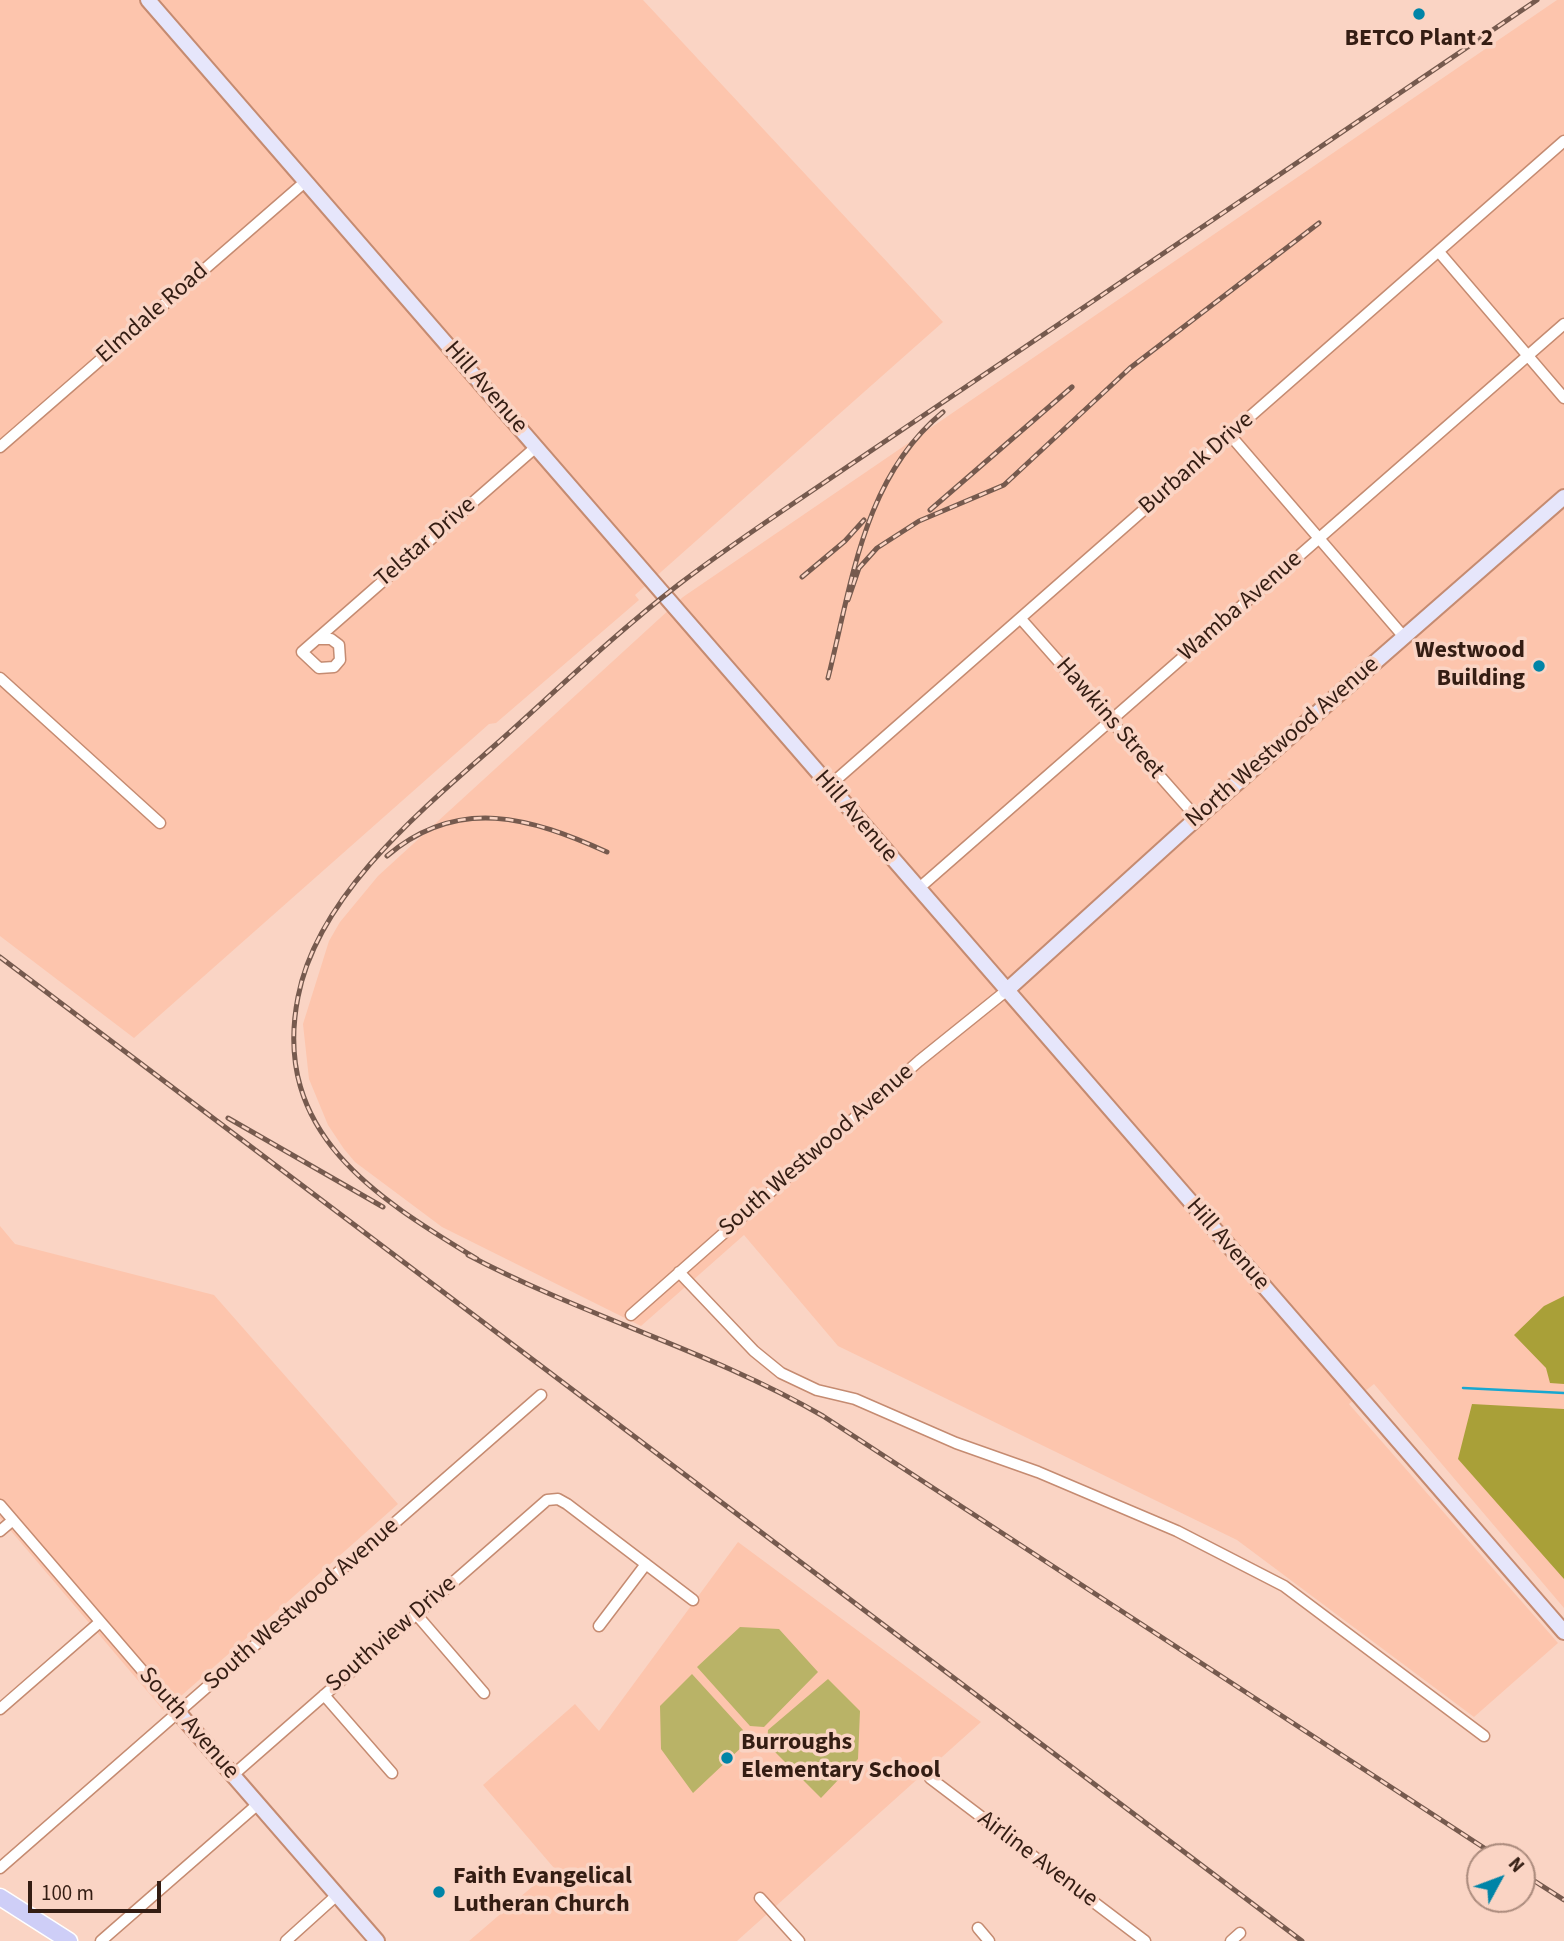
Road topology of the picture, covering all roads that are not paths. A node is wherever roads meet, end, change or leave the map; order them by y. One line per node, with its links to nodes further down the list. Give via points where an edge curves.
1 (148, 0): 3 (main road, Hill Avenue)
2 (1564, 141): 4 (street, Burbank Drive)
3 (306, 181): 9 (street, Elmdale Road); 10 (main road, Hill Avenue)
4 (1439, 252): 6 (street); 8 (street, Burbank Drive)
5 (1564, 324): 6 (street, Wamba Avenue)
6 (1528, 355): 7 (street); 12 (street, Wamba Avenue)
7 (1564, 398)
8 (1230, 435): 12 (street); 13 (street, Burbank Drive)
9 (0, 447)
10 (536, 447): 15 (street, Telstar Drive); 18 (main road, Hill Avenue)
11 (1564, 498): 14 (main road, North Westwood Avenue)
12 (1318, 539): 14 (street); 17 (street, Wamba Avenue)
13 (1021, 619): 17 (street, Hawkins Street); 18 (street, Burbank Drive)
14 (1404, 637): 19 (main road, North Westwood Avenue)
15 (317, 639)
16 (0, 677): 20 (street)
17 (1112, 720): 19 (street, Hawkins Street); 21 (street, Wamba Avenue)
18 (829, 786): 21 (main road, Hill Avenue)
19 (1197, 818): 22 (main road, North Westwood Avenue)
20 (160, 823)
21 (918, 889): 22 (main road, Hill Avenue)
22 (1006, 991): 23 (street, South Westwood Avenue, via 919,1061); 34 (main road, Hill Avenue)
23 (680, 1272): 24 (street, South Westwood Avenue); 39 (street, via 754,1351 781,1373 1038,1472 1189,1537 1284,1586)
24 (631, 1315)
25 (541, 1395): 38 (street, South Westwood Avenue)
26 (0, 1505): 27 (street, South Avenue)
27 (13, 1520): 28 (street); 32 (street, South Avenue)
28 (0, 1531)
29 (646, 1564): 30 (street); 31 (street, Southview Drive, via 567,1504 553,1499 536,1508); 33 (street)
30 (693, 1600)
31 (416, 1614): 35 (street); 36 (street, Southview Drive)
32 (100, 1622): 37 (street); 38 (street, South Avenue)
33 (599, 1626)
34 (1564, 1632)
35 (484, 1693)
36 (324, 1695): 40 (street); 41 (street, Southview Drive)
37 (0, 1709)
38 (178, 1712): 41 (main road, South Avenue); 44 (street, South Westwood Avenue)
39 (1484, 1736)
40 (392, 1773)
41 (233, 1775): 43 (main road, South Avenue)
42 (930, 1778): 56 (street, Airline Avenue)
43 (258, 1804): 45 (main road, South Avenue); 51 (street)
44 (0, 1868)
45 (337, 1895): 52 (street); 53 (main road, South Avenue)
46 (0, 1897): 50 (main road)
47 (760, 1898): 54 (street)
48 (978, 1928): 55 (street)
49 (1240, 1933): 57 (street)
50 (69, 1941)
51 (102, 1941)
52 (286, 1941)
53 (377, 1941)
54 (799, 1941)
55 (989, 1941)
56 (1145, 1941)
57 (1231, 1941)

